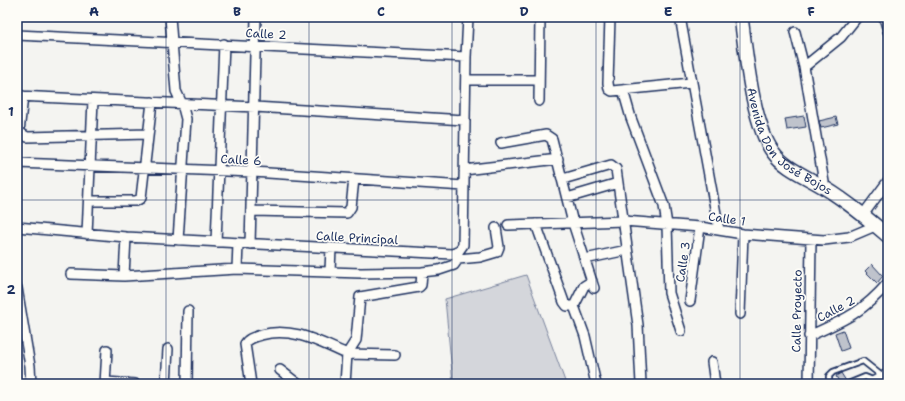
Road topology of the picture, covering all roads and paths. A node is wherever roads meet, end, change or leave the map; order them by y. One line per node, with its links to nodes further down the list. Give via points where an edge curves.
1 (170, 17): 13 (street)
2 (256, 17): 15 (street)
3 (468, 17): 16 (street)
4 (540, 17): 19 (street)
5 (610, 17): 21 (street, via 609,89 612,92)
6 (680, 17): 20 (street)
7 (741, 17): 46 (street, Avenida Don José Bojos, via 761,131 774,153 796,172)
8 (857, 17): 17 (street, via 841,37)
9 (884, 17): 10 (street)
10 (888, 31)
11 (795, 32): 17 (street)
12 (17, 35): 13 (street, Calle 2)
13 (172, 42): 14 (street, Calle 2); 26 (street, via 176,91)
14 (224, 44): 15 (street, Calle 2); 27 (street)
15 (257, 45): 16 (street, Calle 2); 28 (street)
16 (466, 57): 18 (street)
17 (804, 67): 46 (street)
18 (466, 80): 19 (street); 29 (street)
19 (538, 80): 24 (street)
20 (691, 83): 21 (street); 60 (street)
21 (624, 90): 54 (street, via 631,118 663,202)
22 (20, 96): 23 (street); 31 (street, via 21,135)
23 (93, 100): 25 (street); 31 (street)
24 (539, 101)
25 (152, 102): 26 (street); 30 (street)
26 (182, 104): 27 (street); 37 (street, via 186,119)
27 (222, 106): 28 (street); 39 (street)
28 (255, 107): 29 (street); 40 (street)
29 (464, 120): 38 (street)
30 (148, 134): 31 (street); 36 (street)
31 (92, 135): 35 (street)
32 (501, 143): 33 (street, via 549,136)
33 (558, 159): 38 (street); 42 (street)
34 (17, 163): 35 (street, Calle 6)
35 (90, 166): 36 (street, Calle 6); 48 (street)
36 (145, 168): 37 (street, Calle 6); 48 (street, via 143,191 138,200)
37 (183, 169): 39 (street, Calle 6); 67 (street)
38 (464, 170): 45 (street)
39 (219, 171): 40 (street, Calle 6); 68 (street)
40 (253, 172): 41 (street, Calle 6); 49 (street)
41 (354, 179): 45 (street, Calle 6); 49 (street, via 351,207 346,212)
42 (563, 179): 44 (street, via 610,165 616,169); 47 (street)
43 (888, 181): 50 (street)
44 (618, 183): 47 (street); 51 (street)
45 (464, 186): 73 (street, via 463,245)
46 (825, 188): 50 (street, Avenida Don José Bojos)
47 (567, 198): 52 (street)
48 (89, 201): 62 (street)
49 (252, 211): 70 (street)
50 (863, 215): 56 (street, Avenida Don José Bojos)
51 (624, 221): 52 (street, Calle 1); 54 (street, Calle 1); 72 (street)
52 (573, 223): 53 (street, Calle 1); 74 (street)
53 (536, 224): 55 (street, Calle 1); 83 (street, via 564,302 568,306)
54 (667, 224): 59 (street, Calle 1); 86 (street, via 669,293)
55 (508, 225)
56 (875, 226): 64 (street, Avenida Don José Bojos); 66 (street, Calle 1, via 848,237)
57 (17, 227): 61 (street); 62 (street, Calle Principal)
58 (496, 228): 73 (street, Calle Principal, via 499,247 497,252 480,257)
59 (700, 228): 60 (street, Calle 1); 82 (street, Calle 3)
60 (719, 230): 63 (street, Calle 1)
61 (17, 232)
62 (87, 234): 65 (street, Calle Principal)
63 (743, 234): 66 (street, Calle 1); 85 (street)
64 (888, 236)
65 (126, 237): 67 (street, Calle Principal); 79 (street)
66 (811, 239): 87 (street, Calle Proyecto)
67 (178, 240): 68 (street, Calle Principal)
68 (216, 242): 69 (street, Calle Principal)
69 (238, 244): 70 (street, Calle Principal); 75 (street)
70 (250, 244): 71 (street, Calle Principal)
71 (332, 248): 73 (street, Calle Principal); 76 (street)
72 (627, 250): 74 (street); 104 (street, via 638,325)
73 (458, 256): 77 (street, via 454,264 447,268)
74 (585, 259): 83 (street, via 593,284 584,286)
75 (237, 269): 76 (street); 79 (street)
76 (330, 271): 77 (street)
77 (422, 272): 90 (street, via 419,287 360,297 356,340)
78 (71, 274): 79 (street)
79 (124, 276)
80 (888, 283): 87 (street, Calle 2, via 859,312)
81 (17, 288): 96 (street)
82 (690, 301)
83 (574, 306): 103 (street, via 585,336)
84 (188, 311): 99 (street)
85 (740, 314)
86 (681, 331)
87 (809, 336): 106 (street, Calle Proyecto)
88 (168, 349): 98 (street)
89 (107, 350): 95 (street)
90 (347, 354): 91 (street); 100 (street, via 295,333 275,331 251,338 245,344); 102 (street)
91 (395, 356)
92 (712, 362): 105 (street)
93 (280, 370): 101 (street)
94 (881, 380): 107 (lane, via 863,361 833,372 829,376); 108 (lane, via 865,377)
95 (105, 383): 97 (street)
96 (31, 384)
97 (135, 384)
98 (166, 384)
99 (187, 384)
100 (251, 384)
101 (298, 384)
102 (345, 384)
103 (596, 384)
104 (641, 384)
105 (715, 384)
106 (809, 384)
107 (829, 384)
108 (848, 384)

